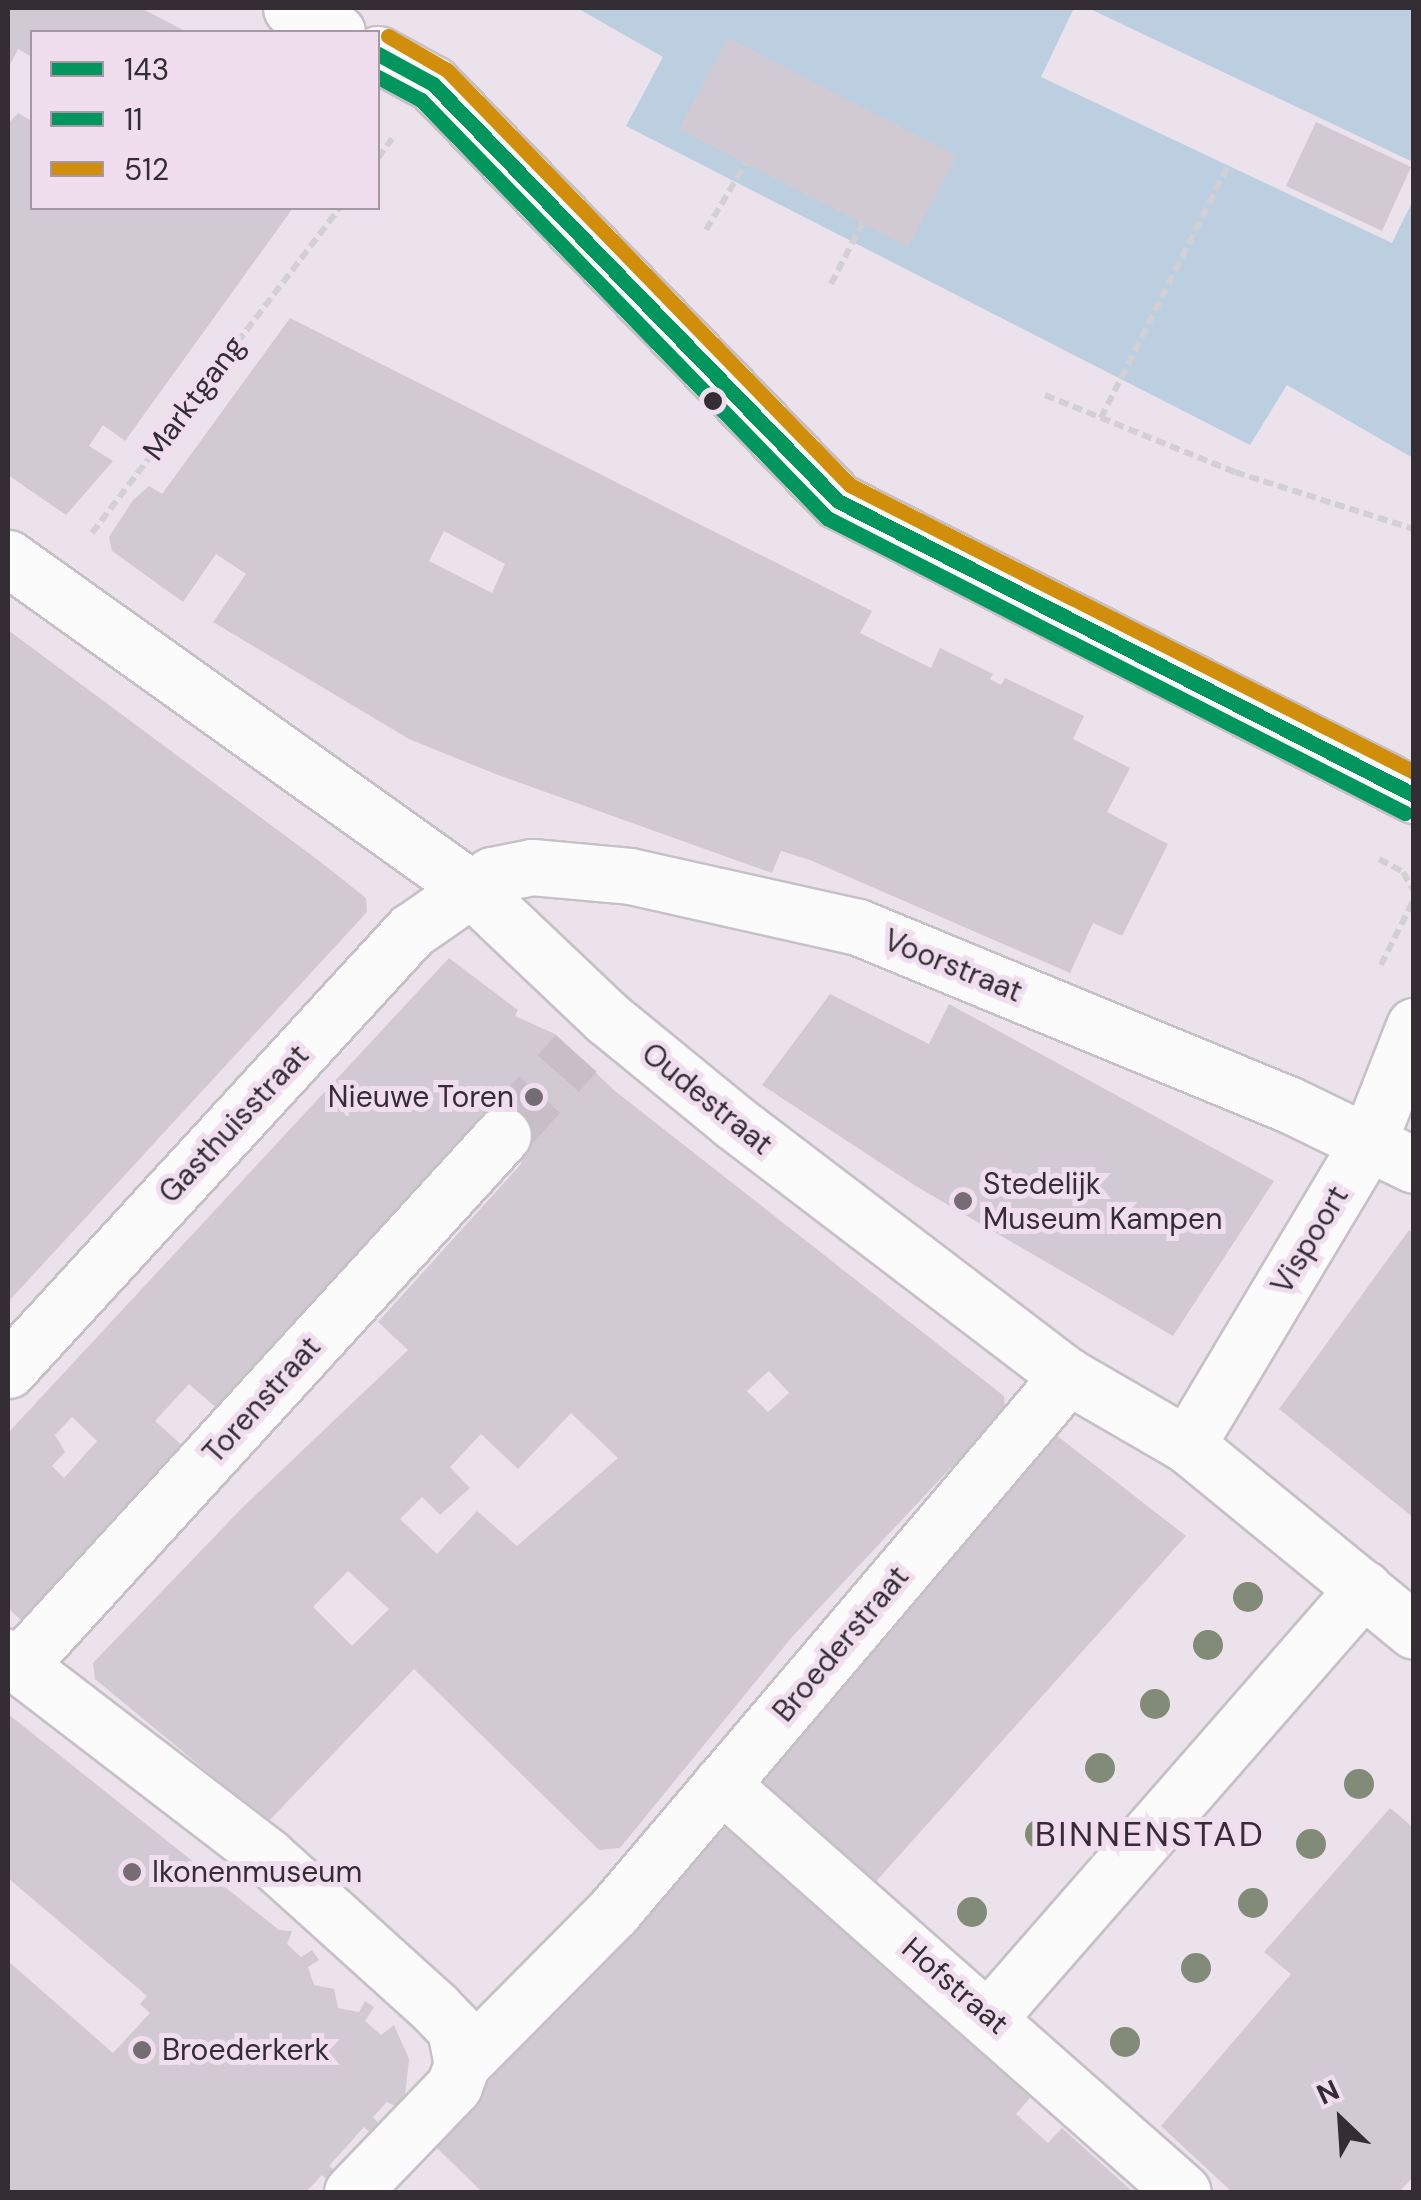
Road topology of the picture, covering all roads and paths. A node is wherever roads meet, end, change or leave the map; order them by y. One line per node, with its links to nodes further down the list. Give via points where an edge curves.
1 (290, 8): 2 (street)
2 (333, 30)
3 (380, 55): 14 (street, via 433,84 838,501)
4 (746, 164): 8 (path)
5 (1228, 166): 11 (path)
6 (338, 210): 13 (path, Marktgang)
7 (862, 224): 9 (path)
8 (706, 230)
9 (831, 284)
10 (1045, 395): 11 (path)
11 (1101, 418): 12 (path, via 1235,472)
12 (1414, 529)
13 (28, 574): 15 (street, Oudestraat)
14 (1414, 795)
15 (469, 887): 18 (street, Voorstraat, via 532,868 630,876 858,927); 19 (street, Gasthuisstraat, via 411,931); 20 (street, Oudestraat, via 592,1036)
16 (1414, 1026): 18 (street, Vispoort)
17 (503, 1135): 24 (street, Torenstraat)
18 (1391, 1154): 21 (street, Vispoort)
19 (8, 1370)
20 (1068, 1376): 21 (street, Oudestraat); 25 (street, Broederstraat)
21 (1187, 1444): 22 (street, Oudestraat)
22 (1364, 1588): 23 (street, Oudestraat); 26 (street)
23 (1414, 1631)
24 (14, 1661): 27 (street, via 276,1847 455,2029)
25 (722, 1784): 26 (street, Hofstraat); 27 (street, Broederstraat, via 602,1902)
26 (990, 2016): 29 (street, Hofstraat)
27 (462, 2064): 28 (street, Broederstraat, via 454,2086)
28 (370, 2187)
29 (1183, 2192)

